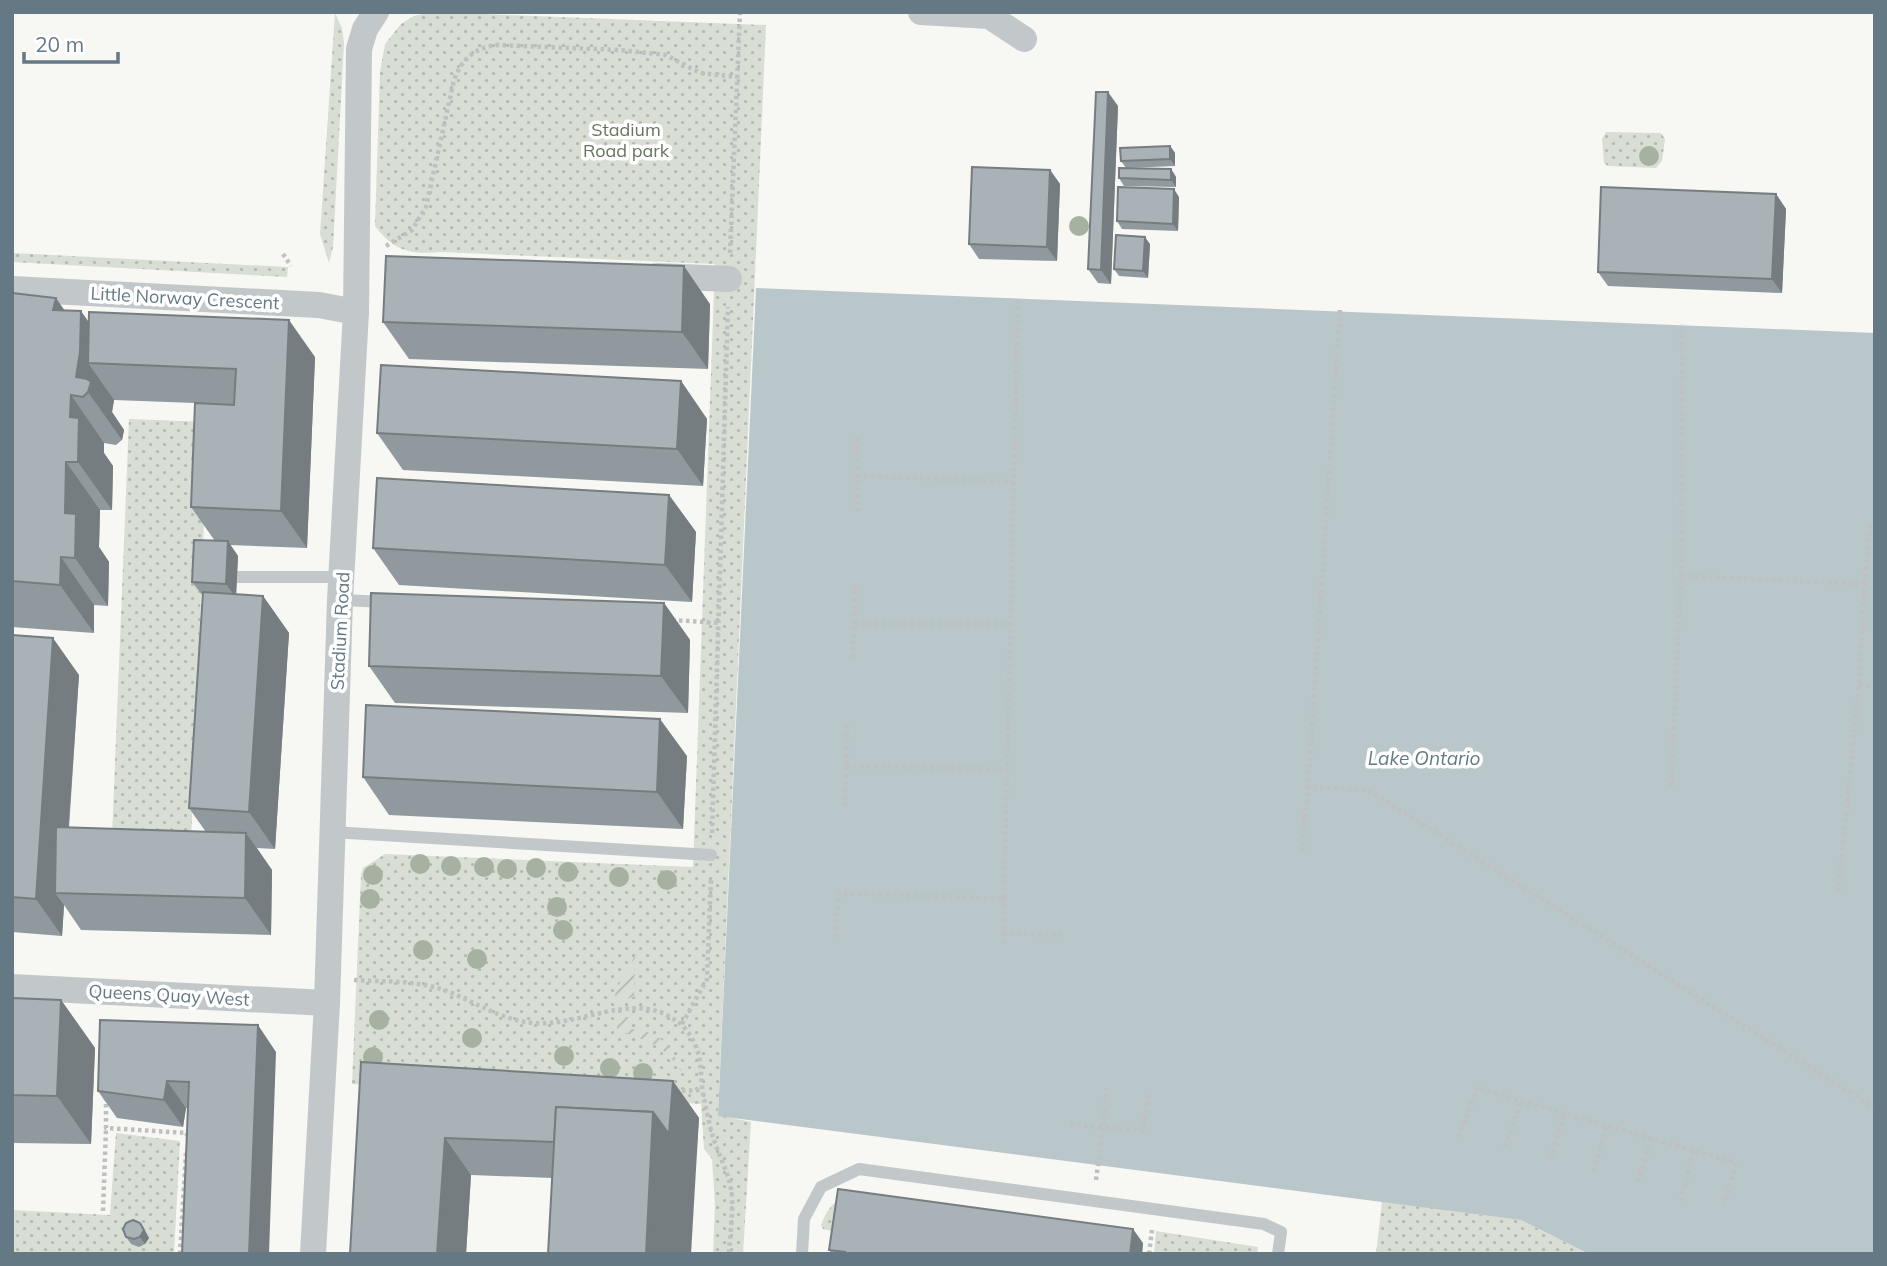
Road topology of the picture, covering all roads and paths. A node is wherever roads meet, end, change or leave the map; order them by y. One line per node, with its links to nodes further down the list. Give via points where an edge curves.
1 (376, 12): 14 (street, Stadium Road, via 359,49)
2 (740, 12): 5 (path)
3 (921, 12): 4 (street, via 989,16)
4 (1024, 39)
5 (737, 77): 7 (path, via 700,73 666,55 482,47 459,67 454,80 426,207 412,230 384,248); 10 (path)
6 (283, 254): 8 (path)
7 (382, 256)
8 (291, 267)
9 (634, 275): 10 (street)
10 (729, 279): 28 (path)
11 (12, 289): 14 (street, Little Norway Crescent, via 319,305)
12 (1018, 298): 18 (path)
13 (1340, 310): 38 (path)
14 (356, 312): 25 (street, Stadium Road)
15 (1682, 324): 21 (path)
16 (857, 438): 17 (path)
17 (857, 475): 18 (path); 19 (path)
18 (1015, 482): 30 (path)
19 (858, 514)
20 (1870, 524): 24 (path)
21 (1681, 576): 24 (path); 37 (path)
22 (237, 578): 25 (lane)
23 (855, 584): 29 (path)
24 (1865, 584): 32 (path)
25 (342, 588): 26 (lane); 40 (street, Stadium Road)
26 (403, 604)
27 (664, 620): 28 (path)
28 (720, 623): 42 (path)
29 (854, 624): 30 (path); 31 (path)
30 (1011, 624): 36 (path)
31 (853, 658)
32 (1859, 685): 33 (path); 43 (path)
33 (1875, 687)
34 (847, 722): 35 (path)
35 (846, 766): 36 (path); 39 (path)
36 (1008, 769): 44 (path)
37 (1671, 786)
38 (1308, 787): 41 (path); 59 (path, via 1368,790)
39 (845, 806)
40 (332, 832): 42 (lane); 51 (street, Stadium Road)
41 (1302, 852)
42 (711, 855): 52 (path, via 707,979)
43 (1838, 895)
44 (1004, 899): 45 (path); 47 (path, via 839,892)
45 (1003, 933): 46 (path); 48 (path)
46 (1062, 935)
47 (835, 937)
48 (1003, 943)
49 (345, 980): 52 (path, via 420,983 503,1017 532,1023 559,1023 633,1008 670,1016)
50 (12, 988): 51 (street, Queens Quay West)
51 (327, 1003): 77 (street, Stadium Road)
52 (682, 1024): 55 (path, via 702,1059)
53 (106, 1087): 64 (path)
54 (1107, 1088): 63 (path)
55 (703, 1090): 56 (path); 78 (path, via 732,1195)
56 (673, 1091)
57 (1149, 1093): 63 (path, via 1143,1131)
58 (1521, 1101): 60 (path); 65 (path, via 1477,1088); 67 (path)
59 (1875, 1108)
60 (1564, 1113): 62 (path); 69 (path)
61 (1070, 1124): 63 (path)
62 (1606, 1125): 66 (path); 71 (path)
63 (1102, 1127): 70 (path)
64 (106, 1128): 75 (path); 76 (path, via 187,1133)
65 (1459, 1137)
66 (1651, 1138): 68 (path); 72 (path)
67 (1505, 1146)
68 (1693, 1150): 73 (path); 74 (path, via 1736,1163)
69 (1551, 1159)
70 (1099, 1160)
71 (1594, 1171)
72 (1638, 1182)
73 (1681, 1201)
74 (1722, 1209)
75 (103, 1211)
76 (180, 1254)
77 (313, 1254)
78 (729, 1254)
79 (802, 1254): 80 (lane, via 804,1219 821,1187 859,1169 1264,1224 1281,1232)
80 (1278, 1254)

